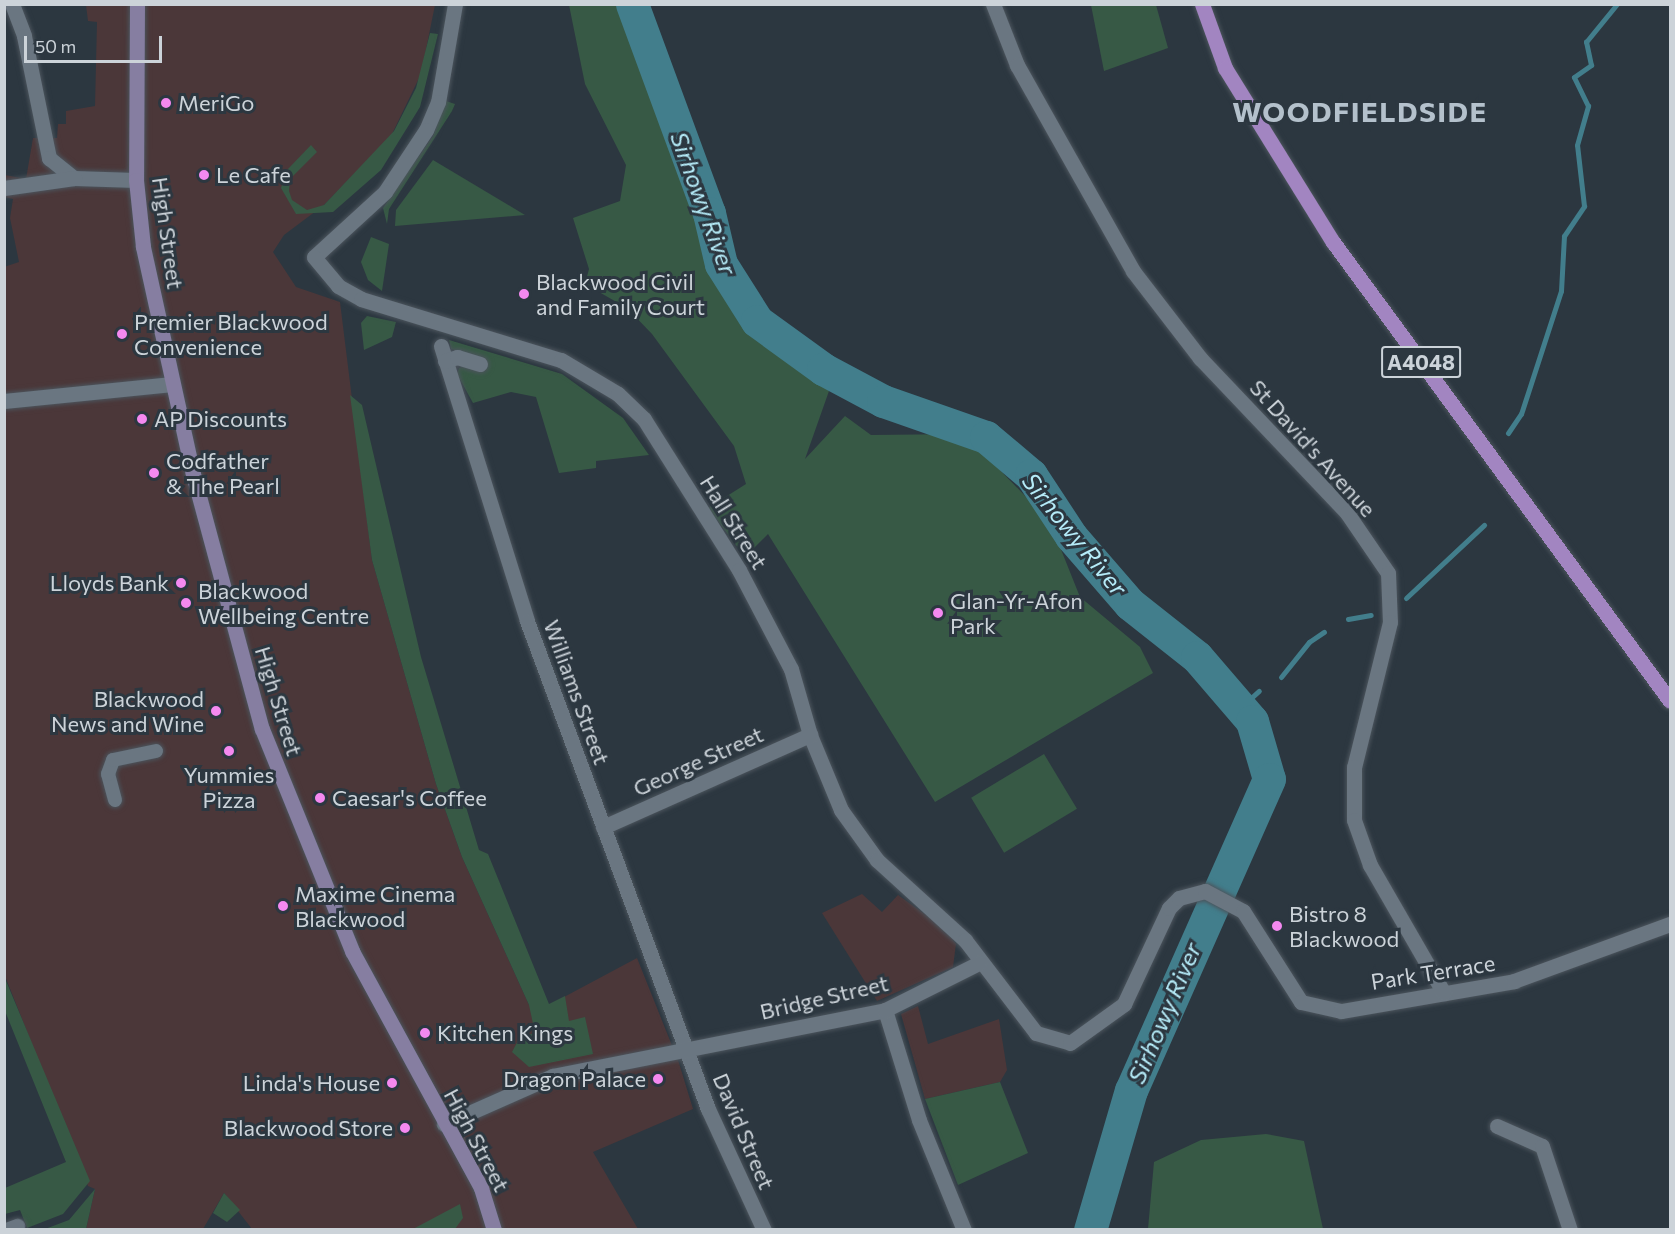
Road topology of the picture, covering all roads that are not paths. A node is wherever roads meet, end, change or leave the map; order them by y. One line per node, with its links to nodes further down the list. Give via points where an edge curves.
1 (12, 4): 6 (street)
2 (137, 4): 8 (main road, High Street)
3 (456, 4): 14 (street, Hall Street, via 438,102 426,130 385,192 314,257 338,286 361,299 561,360 618,394 644,419 739,570 791,669)
4 (993, 4): 20 (street, St David's Avenue, via 1017,65 1133,272 1200,358 1347,513 1388,573 1390,622 1354,767 1354,820 1370,864)
5 (1202, 4): 13 (main road, A4048, via 1225,68 1333,242)
6 (12, 21): 7 (street, via 42,143 49,158)
7 (74, 178): 8 (street); 9 (street)
8 (136, 180): 11 (main road, High Street, via 143,247)
9 (4, 188)
10 (480, 364): 17 (street, Williams Street, via 443,354 525,616)
11 (172, 384): 12 (street); 23 (main road, High Street, via 237,641 282,785 352,951)
12 (4, 401)
13 (1671, 701)
14 (810, 735): 17 (street, George Street); 19 (street, Hall Street, via 841,810 877,860 932,907)
15 (156, 751): 16 (street, via 112,760 108,774)
16 (115, 800)
17 (603, 827): 22 (street, Williams Street)
18 (1671, 924): 20 (street, Park Terrace, via 1514,981)
19 (979, 963): 20 (street, Park Terrace, via 1036,1033 1071,1043 1124,1004 1169,908 1179,898 1205,891 1244,911 1301,1002 1341,1011); 21 (street, Bridge Street)
20 (1444, 993)
21 (885, 1010): 22 (street, Bridge Street); 27 (street, via 922,1130)
22 (686, 1049): 23 (street, Bridge Street, via 553,1076); 26 (street, David Street, via 719,1138)
23 (444, 1124): 25 (main road, High Street, via 481,1188)
24 (1497, 1126): 28 (street, via 1542,1146)
25 (494, 1230)
26 (764, 1230)
27 (964, 1230)
28 (1570, 1230)

